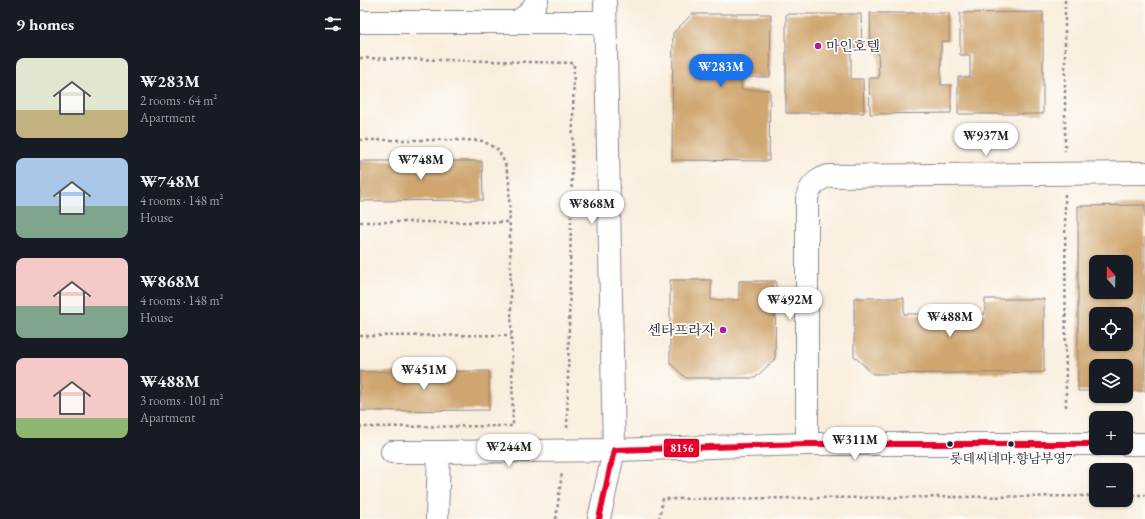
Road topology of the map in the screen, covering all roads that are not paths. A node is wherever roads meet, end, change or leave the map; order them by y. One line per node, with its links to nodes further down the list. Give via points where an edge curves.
1 (537, 0): 5 (street, via 525,18)
2 (605, 0): 4 (street)
3 (360, 22): 5 (street)
4 (605, 22): 5 (street); 11 (street)
5 (514, 23)
6 (1145, 173): 7 (street, via 820,178 813,184 807,198)
7 (807, 444): 8 (street); 11 (street)
8 (1089, 444)
9 (1133, 444): 10 (street)
10 (1145, 444)
11 (614, 450): 13 (street); 15 (street)
12 (392, 452): 13 (street)
13 (439, 452): 14 (street)
14 (437, 519)
15 (599, 519)

